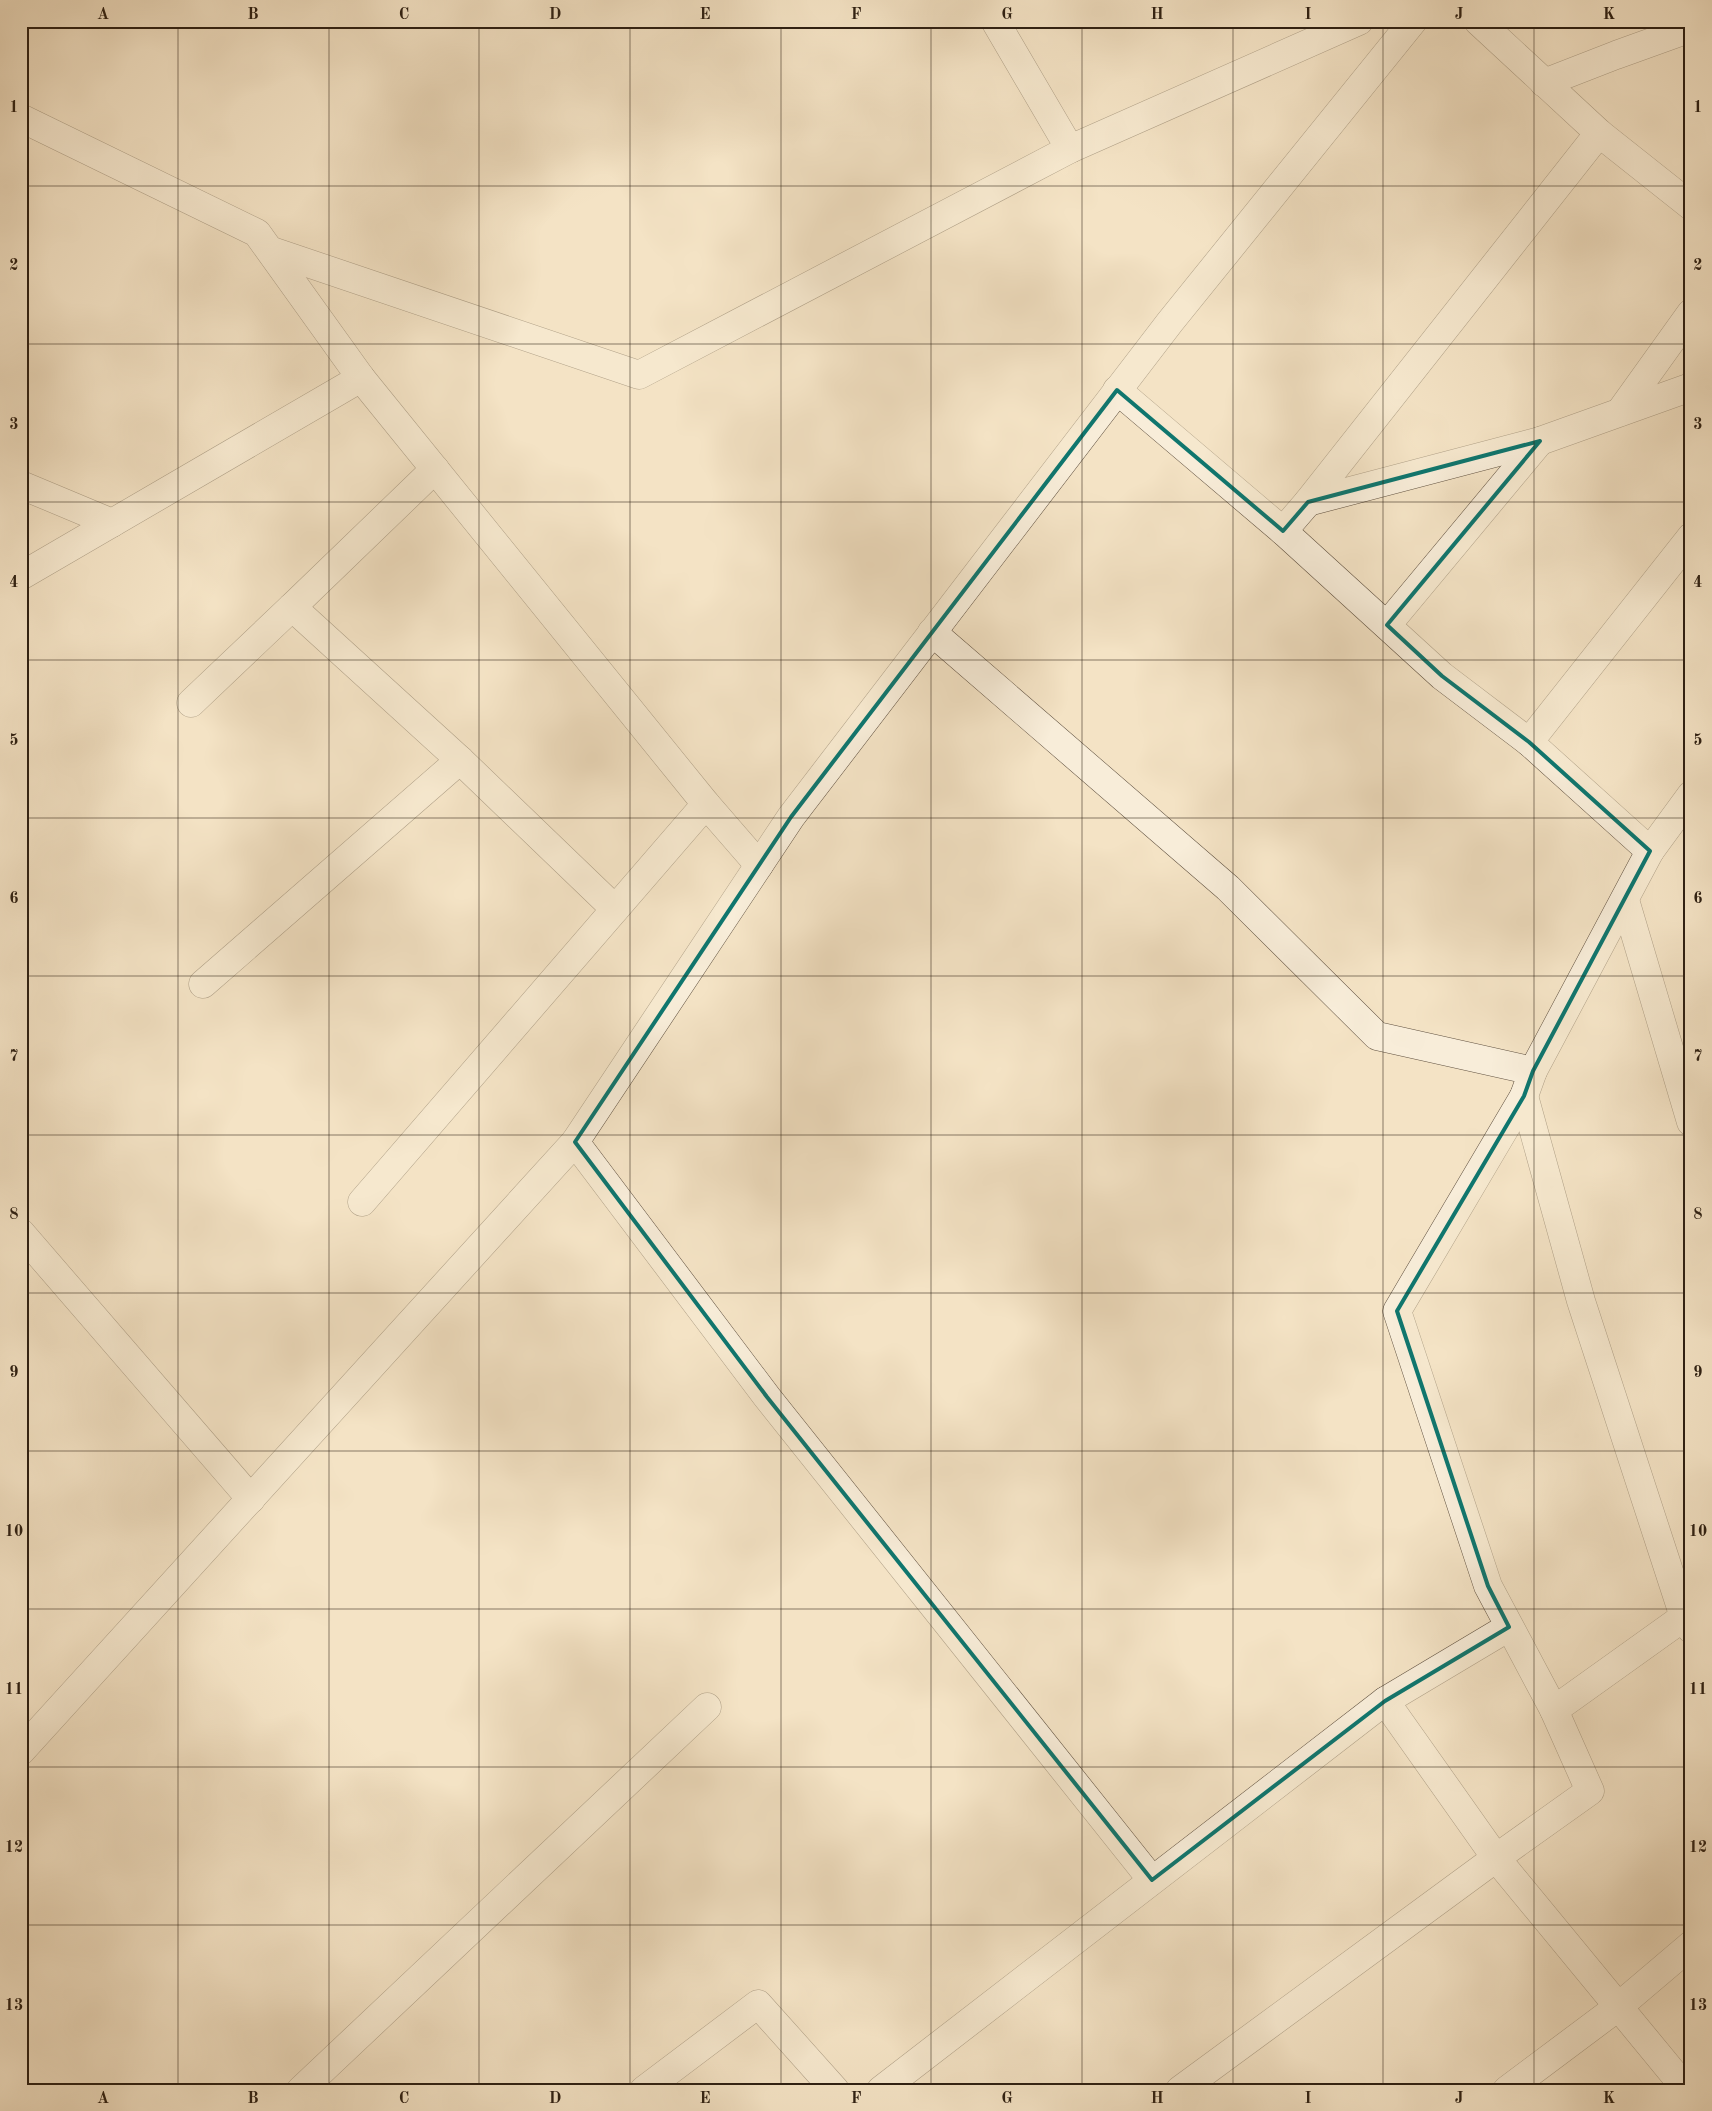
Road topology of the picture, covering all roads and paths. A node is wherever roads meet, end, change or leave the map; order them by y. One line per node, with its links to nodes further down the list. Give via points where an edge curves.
1 (995, 21): 9 (street)
2 (1359, 21): 9 (street)
3 (1413, 21): 15 (street)
4 (1478, 21): 6 (street)
5 (1691, 28): 6 (street)
6 (1544, 83): 8 (street)
7 (21, 118): 11 (street, via 258,233)
8 (1599, 133): 10 (street); 20 (street)
9 (1070, 149): 11 (street, via 639,375)
10 (1691, 206)
11 (272, 251): 13 (street)
12 (1691, 313): 16 (street)
13 (361, 378): 18 (street); 21 (street)
14 (1691, 387): 16 (street)
15 (1117, 390): 22 (street); 27 (street)
16 (1620, 412): 17 (street)
17 (1540, 441): 20 (street); 26 (street)
18 (436, 469): 25 (street); 32 (street)
19 (21, 485): 21 (street)
20 (1308, 502): 22 (street)
21 (112, 523): 24 (street)
22 (1283, 531): 26 (street)
23 (1691, 537): 29 (street)
24 (21, 576)
25 (292, 607): 28 (street); 30 (street)
26 (1387, 625): 29 (street, via 1442,676)
27 (932, 632): 34 (street, via 791,817); 38 (street, via 1228,888 1377,1036)
28 (191, 703)
29 (1529, 742): 33 (street)
30 (460, 760): 36 (street); 37 (street)
31 (1691, 795): 33 (street)
32 (706, 804): 34 (street); 36 (street)
33 (1650, 851): 35 (street)
34 (759, 865): 41 (street)
35 (1625, 900): 38 (street); 40 (street)
36 (614, 909): 42 (street)
37 (203, 984)
38 (1533, 1071): 39 (street)
39 (1524, 1096): 45 (street, via 1581,1301); 46 (street, via 1397,1311 1488,1586)
40 (1691, 1122)
41 (575, 1142): 44 (street); 52 (street, via 773,1404)
42 (362, 1202)
43 (21, 1232): 44 (street)
44 (251, 1499): 50 (street)
45 (1689, 1620): 49 (street)
46 (1509, 1626): 47 (street); 49 (street)
47 (1385, 1701): 51 (street); 52 (street)
48 (707, 1707): 55 (street)
49 (1554, 1710): 51 (street, via 1590,1791)
50 (21, 1751)
51 (1496, 1858): 54 (street); 59 (street)
52 (1152, 1880): 58 (street)
53 (1691, 1945): 54 (street)
54 (1618, 2007): 60 (street); 61 (street)
55 (301, 2090)
56 (644, 2090): 57 (street, via 758,2004)
57 (835, 2090)
58 (881, 2090)
59 (1180, 2090)
60 (1507, 2090)
61 (1687, 2090)

